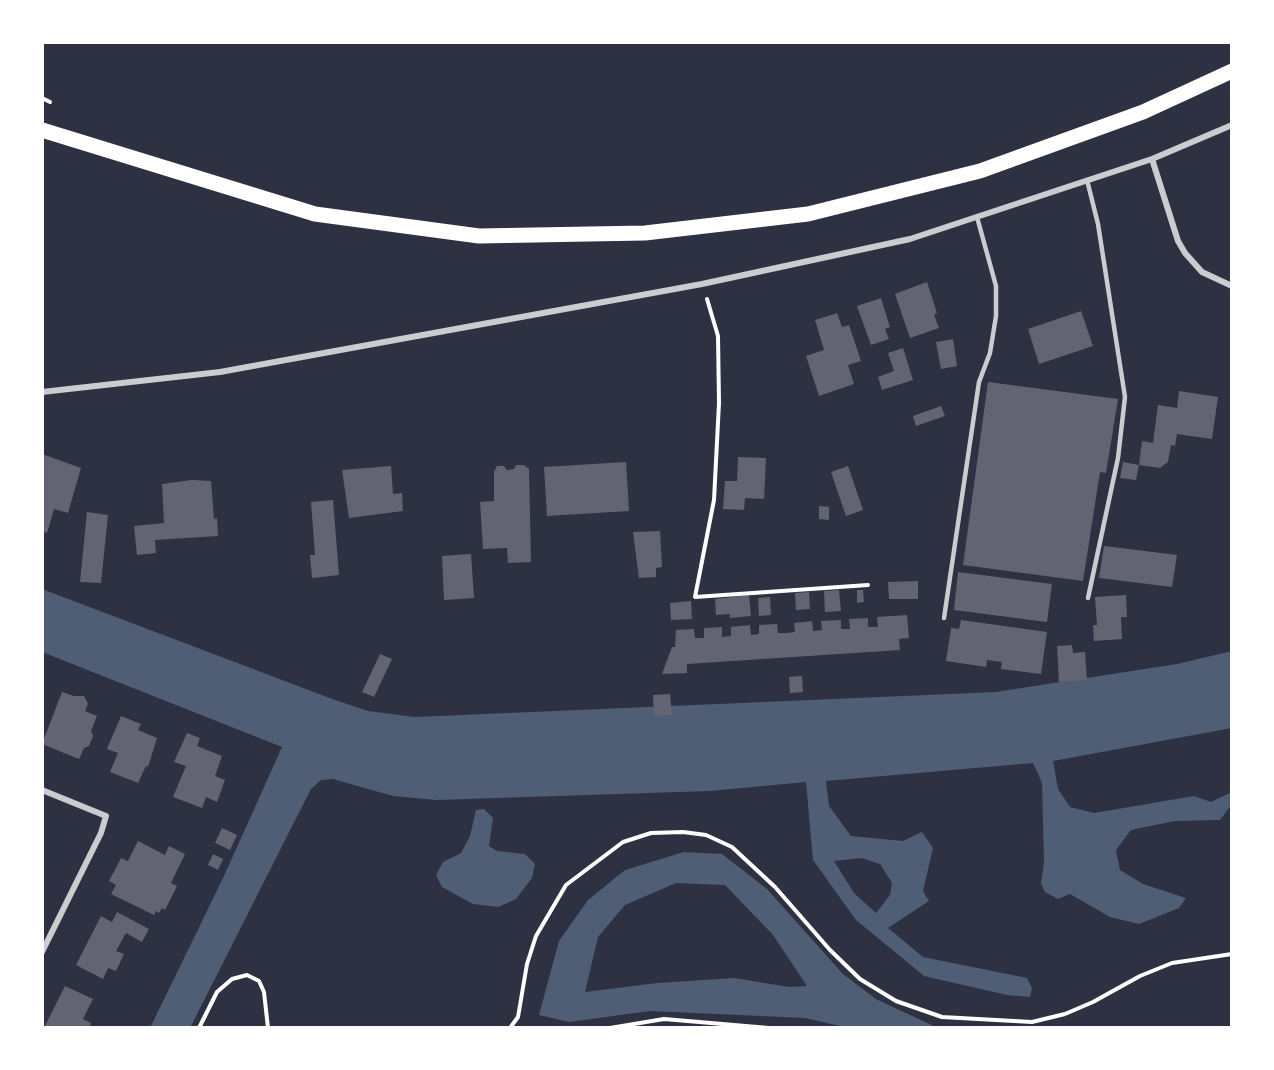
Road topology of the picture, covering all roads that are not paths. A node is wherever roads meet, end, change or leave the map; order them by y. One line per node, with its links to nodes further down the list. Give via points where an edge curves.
1 (1232, 71): 3 (main road, via 1143,112 980,171 808,214 645,232 479,236 315,214)
2 (1232, 125): 4 (street)
3 (42, 130)
4 (1152, 159): 5 (street); 7 (street, via 1185,253 1202,272)
5 (1087, 180): 6 (street); 9 (lane, via 1098,224 1125,397 1118,458)
6 (977, 217): 8 (street, via 909,239 702,284 220,372); 10 (lane, via 996,286 996,316 990,353 979,382)
7 (1232, 286)
8 (42, 392)
9 (1088, 598)
10 (944, 618)
11 (42, 790): 12 (street, via 106,816)
12 (42, 952)

